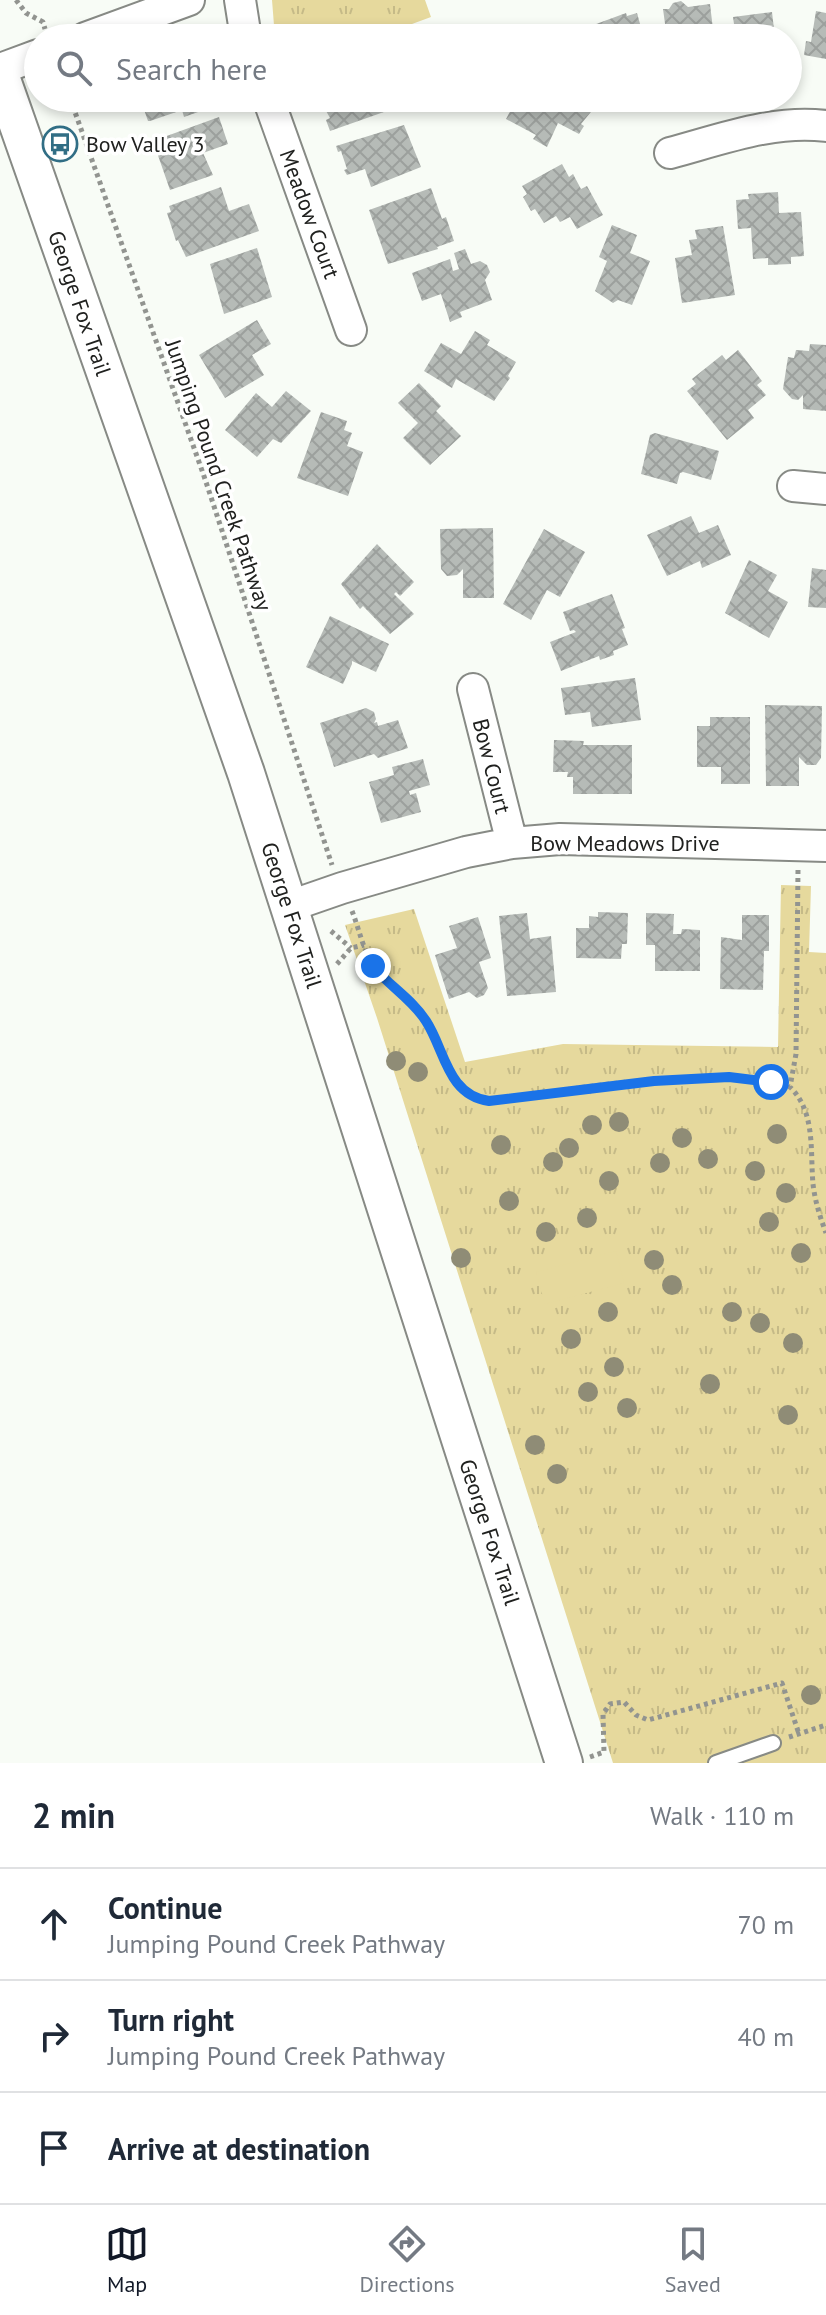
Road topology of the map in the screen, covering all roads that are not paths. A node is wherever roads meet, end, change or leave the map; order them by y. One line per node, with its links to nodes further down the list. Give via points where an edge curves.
1 (189, 0): 3 (street)
2 (240, 0): 4 (street)
3 (123, 24)
4 (244, 24)
5 (24, 61): 6 (street)
6 (0, 72): 9 (street, George Fox Trail)
7 (273, 112): 11 (street, Meadow Court)
8 (826, 126): 10 (street, via 766,129)
9 (8, 133): 17 (street, George Fox Trail, via 246,773)
10 (670, 153)
11 (351, 330)
12 (793, 486): 13 (street)
13 (826, 489)
14 (473, 689): 15 (street, Bow Court)
15 (512, 843): 16 (street, Bow Meadows Drive, via 560,839); 17 (street, Bow Meadows Drive)
16 (826, 846)
17 (290, 906): 19 (street, George Fox Trail)
18 (773, 1743): 20 (lane)
19 (564, 1763)
20 (716, 1763)

